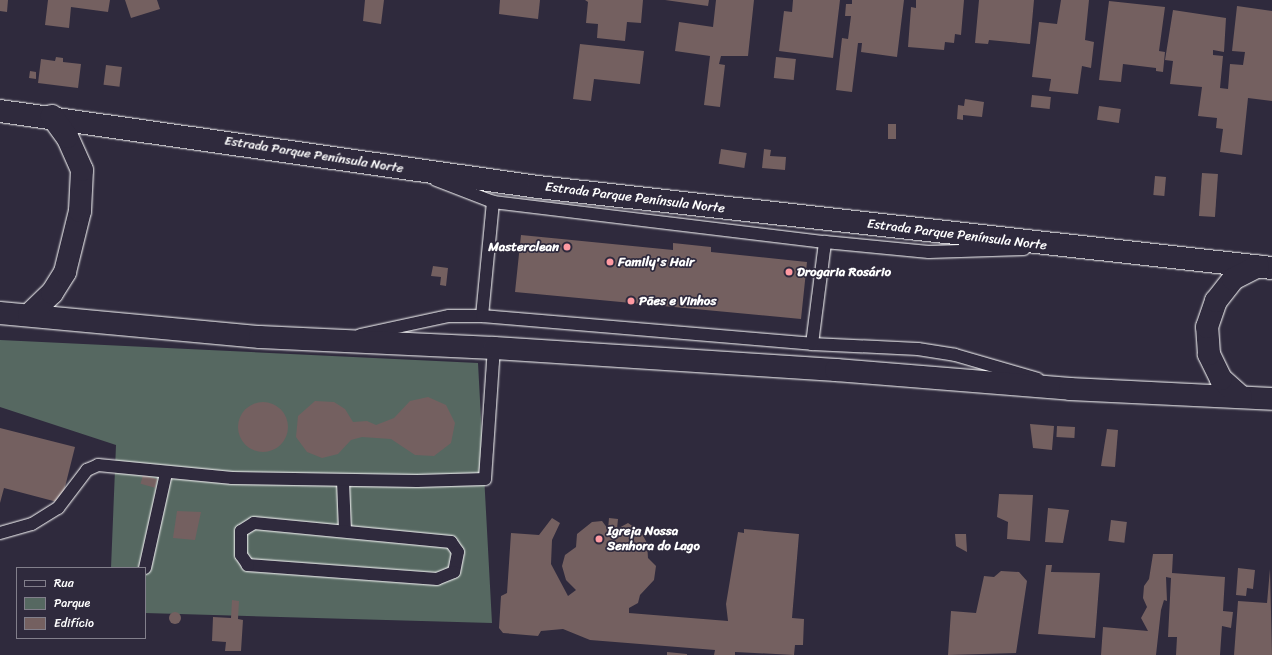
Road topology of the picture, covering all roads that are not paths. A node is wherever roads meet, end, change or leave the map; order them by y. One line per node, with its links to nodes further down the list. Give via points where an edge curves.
1 (0, 111): 2 (main road, Estrada Parque Península Norte)
2 (52, 116): 3 (main road, Estrada Parque Península Norte); 9 (main road, via 67,137 82,170 81,204 75,242 65,272 52,293)
3 (388, 167): 4 (lane); 6 (main road, Estrada Parque Península Norte)
4 (493, 202): 5 (lane); 10 (lane)
5 (825, 242): 6 (lane, via 953,253); 12 (lane)
6 (1050, 246): 7 (main road, Estrada Parque Península Norte)
7 (1265, 267): 15 (main road, via 1229,285 1216,301 1208,327 1209,354 1221,378)
8 (0, 313): 9 (main road)
9 (29, 315): 11 (main road, via 260,337)
10 (482, 316): 11 (lane, via 450,316); 12 (lane)
11 (333, 340): 13 (main road)
12 (812, 344): 14 (lane, via 918,349 955,355)
13 (494, 348): 14 (main road); 18 (lane, via 485,479)
14 (1070, 389): 15 (main road)
15 (1241, 397): 16 (main road)
16 (1272, 399)
17 (166, 473): 18 (lane); 20 (lane, via 98,465 86,470 58,508 32,524); 21 (lane)
18 (343, 481): 19 (lane)
19 (345, 531): 19 (lane, via 254,523 241,531 241,554 248,565 437,579 454,572 458,552 451,542)
20 (0, 533)
21 (145, 567)

